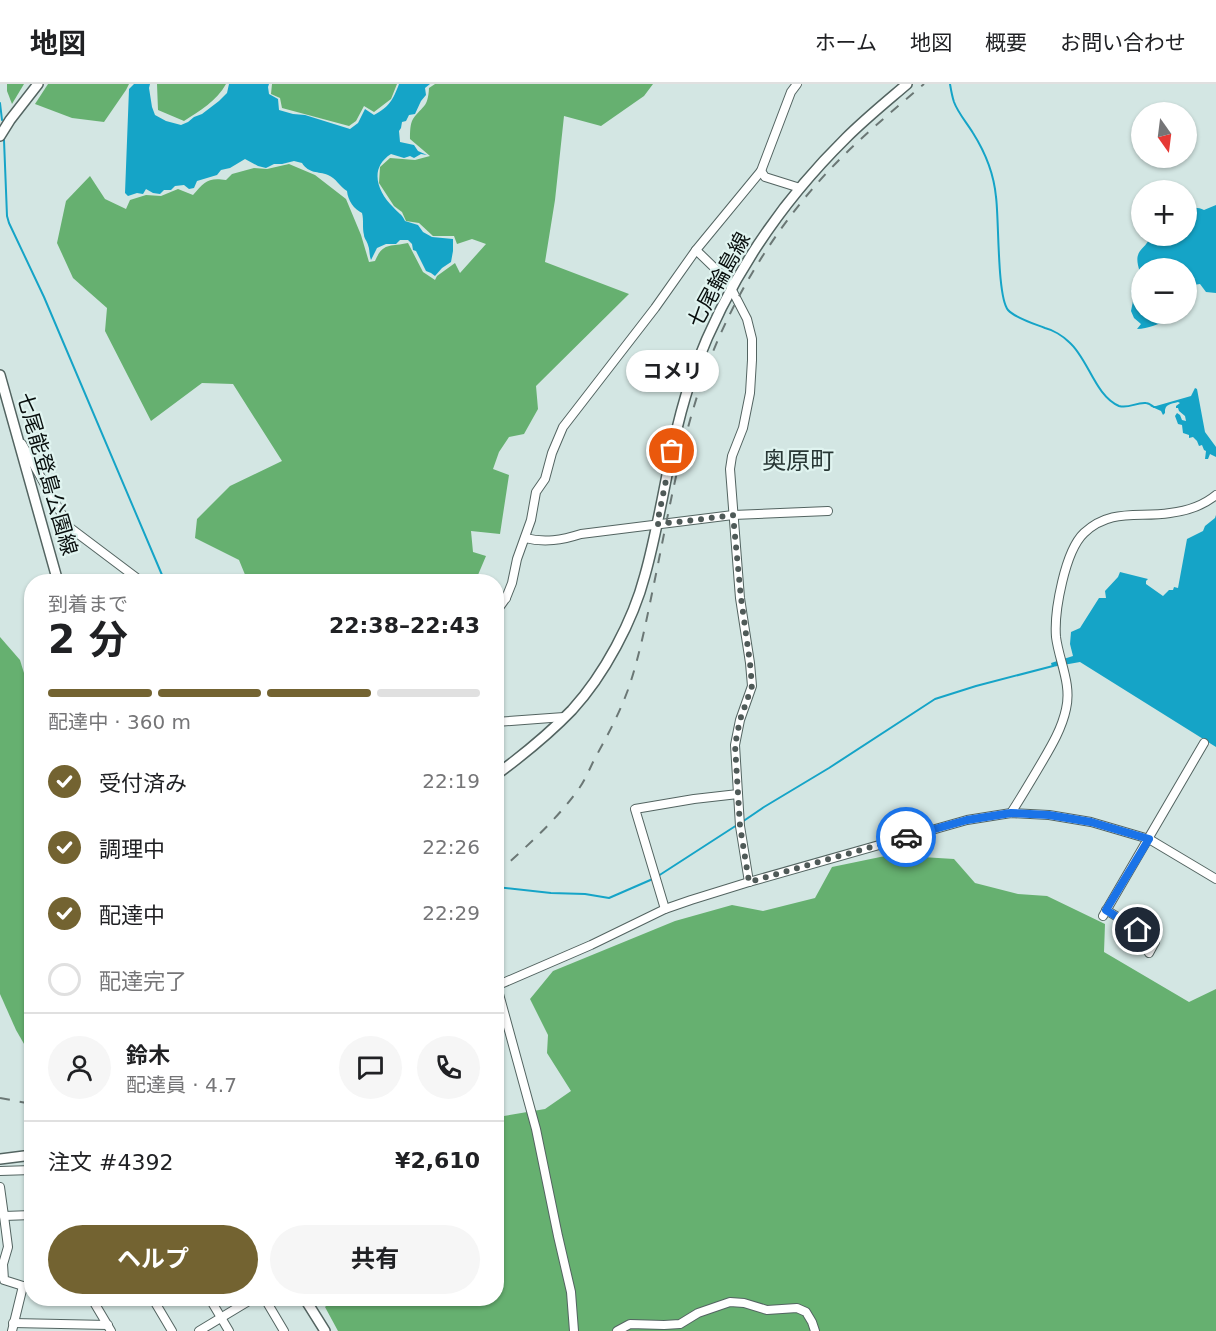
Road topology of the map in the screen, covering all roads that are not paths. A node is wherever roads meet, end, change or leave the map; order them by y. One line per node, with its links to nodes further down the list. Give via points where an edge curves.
1 (38, 84): 4 (main road)
2 (797, 84): 5 (street)
3 (907, 84): 6 (main road, 七尾輪島線, via 846,138)
4 (0, 136)
5 (760, 171): 6 (street, via 765,177); 7 (street)
6 (800, 188): 8 (main road, 七尾輪島線, via 756,247)
7 (696, 250): 8 (street, via 728,281); 15 (street, via 563,427 545,479 536,492)
8 (732, 290): 13 (street, via 752,339 750,393 730,469); 14 (main road, 七尾輪島線, via 705,344 681,411)
9 (0, 375): 10 (main road, 七尾能登島公園線)
10 (17, 435): 16 (main road, 七尾能登島公園線); 17 (street, via 69,527)
11 (1216, 495): 25 (street, via 1182,511 1117,516 1097,523 1072,550 1061,585 1056,637 1067,686 1067,707 1058,733)
12 (828, 511): 13 (street)
13 (733, 515): 14 (street); 24 (street, via 752,686 735,745)
14 (657, 524): 15 (street, via 580,534 558,541); 20 (main road, 七尾輪島線, via 645,577 619,641)
15 (525, 538): 18 (street)
16 (56, 574)
17 (131, 574)
18 (506, 598): 19 (street)
19 (504, 601)
20 (564, 717): 21 (street); 23 (main road, 七尾輪島線)
21 (504, 721)
22 (1204, 743): 26 (street)
23 (504, 769)
24 (738, 794): 28 (street); 29 (street, via 635,809)
25 (1011, 813): 26 (street, via 1091,822); 28 (street, via 967,820)
26 (1149, 839): 27 (street); 30 (street, via 1104,913 1154,939)
27 (1216, 879)
28 (749, 882): 29 (street)
29 (665, 909): 31 (street)
30 (1149, 953)
31 (504, 981)
32 (504, 1010): 57 (street, via 536,1129 571,1292)
33 (24, 1156): 34 (main road)
34 (0, 1159)
35 (24, 1170): 36 (street)
36 (0, 1171)
37 (0, 1187): 39 (street)
38 (24, 1215): 39 (street)
39 (4, 1216): 40 (street, via 8,1247)
40 (2, 1263): 41 (street, via 4,1280)
41 (24, 1285)
42 (24, 1297): 50 (street)
43 (96, 1306): 51 (street)
44 (157, 1306): 52 (street)
45 (214, 1306): 49 (street)
46 (241, 1306): 49 (street)
47 (269, 1306): 55 (street)
48 (309, 1306): 56 (main road)
49 (221, 1318): 53 (street); 54 (street)
50 (13, 1327): 51 (street)
51 (109, 1328)
52 (172, 1331)
53 (199, 1331)
54 (229, 1331)
55 (284, 1331)
56 (325, 1331)
57 (574, 1331)
58 (617, 1331): 59 (street, via 630,1324 680,1323 730,1302 767,1310 797,1308 806,1312)
59 (815, 1331)

